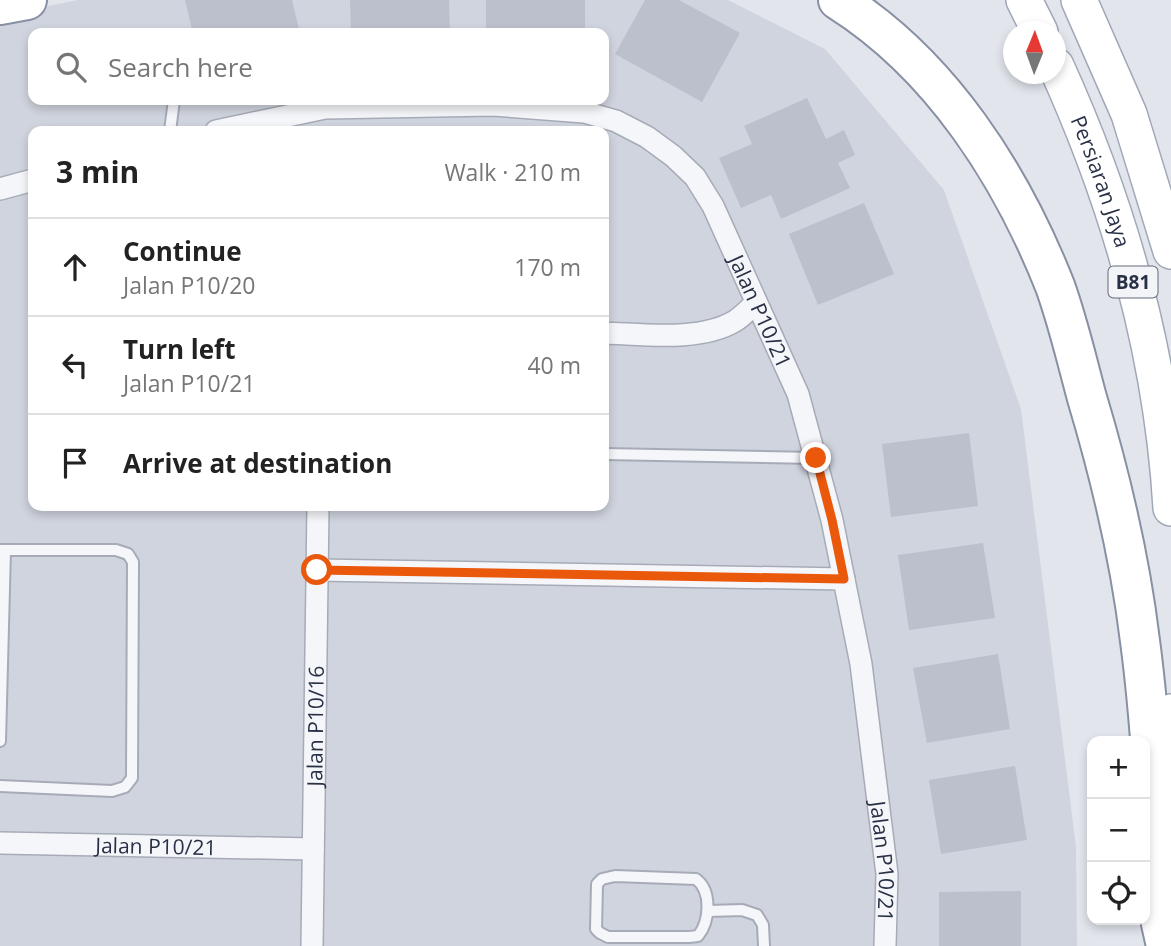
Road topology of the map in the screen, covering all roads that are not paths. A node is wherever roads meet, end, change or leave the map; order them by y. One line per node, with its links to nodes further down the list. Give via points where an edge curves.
1 (27, 0): 5 (highway)
2 (838, 0): 34 (highway, via 915,63 967,120 1015,201 1055,287 1124,533 1147,711 1154,888)
3 (1024, 0): 6 (main road)
4 (1079, 0): 15 (main road, B81, via 1129,114)
5 (0, 5)
6 (1034, 21)
7 (1063, 84): 20 (main road, Persiaran Jaya / B81, via 1084,128 1145,322 1167,447)
8 (173, 105): 11 (lane)
9 (320, 105): 12 (street, Jalan P10/21)
10 (504, 105): 16 (street, Jalan P10/21, via 584,112 616,121 673,156 695,177 713,206)
11 (171, 126)
12 (236, 126)
13 (28, 181): 14 (street)
14 (0, 189)
15 (1171, 251)
16 (756, 303): 17 (street, via 734,322 704,331); 19 (street, Jalan P10/21, via 797,394)
17 (609, 333)
18 (609, 454): 19 (lane)
19 (816, 458): 24 (street, Jalan P10/21)
20 (1171, 508)
21 (318, 511): 23 (street, Jalan P10/16)
22 (2, 550): 26 (lane); 27 (lane, via 116,550 133,562 132,778 125,787 112,791)
23 (317, 570): 24 (street); 29 (street, Jalan P10/16)
24 (844, 579): 33 (street, Jalan P10/21, via 861,664 887,874)
25 (1171, 712): 34 (main road)
26 (0, 741)
27 (0, 786)
28 (0, 844): 29 (street, Jalan P10/21)
29 (313, 849): 31 (street, Jalan P10/16)
30 (708, 911): 30 (lane, via 704,887 696,879 615,876 597,884 596,929 608,937 698,936); 32 (lane, via 742,910 757,915 763,925)
31 (312, 946)
32 (764, 946)
33 (885, 946)
34 (1166, 946)

